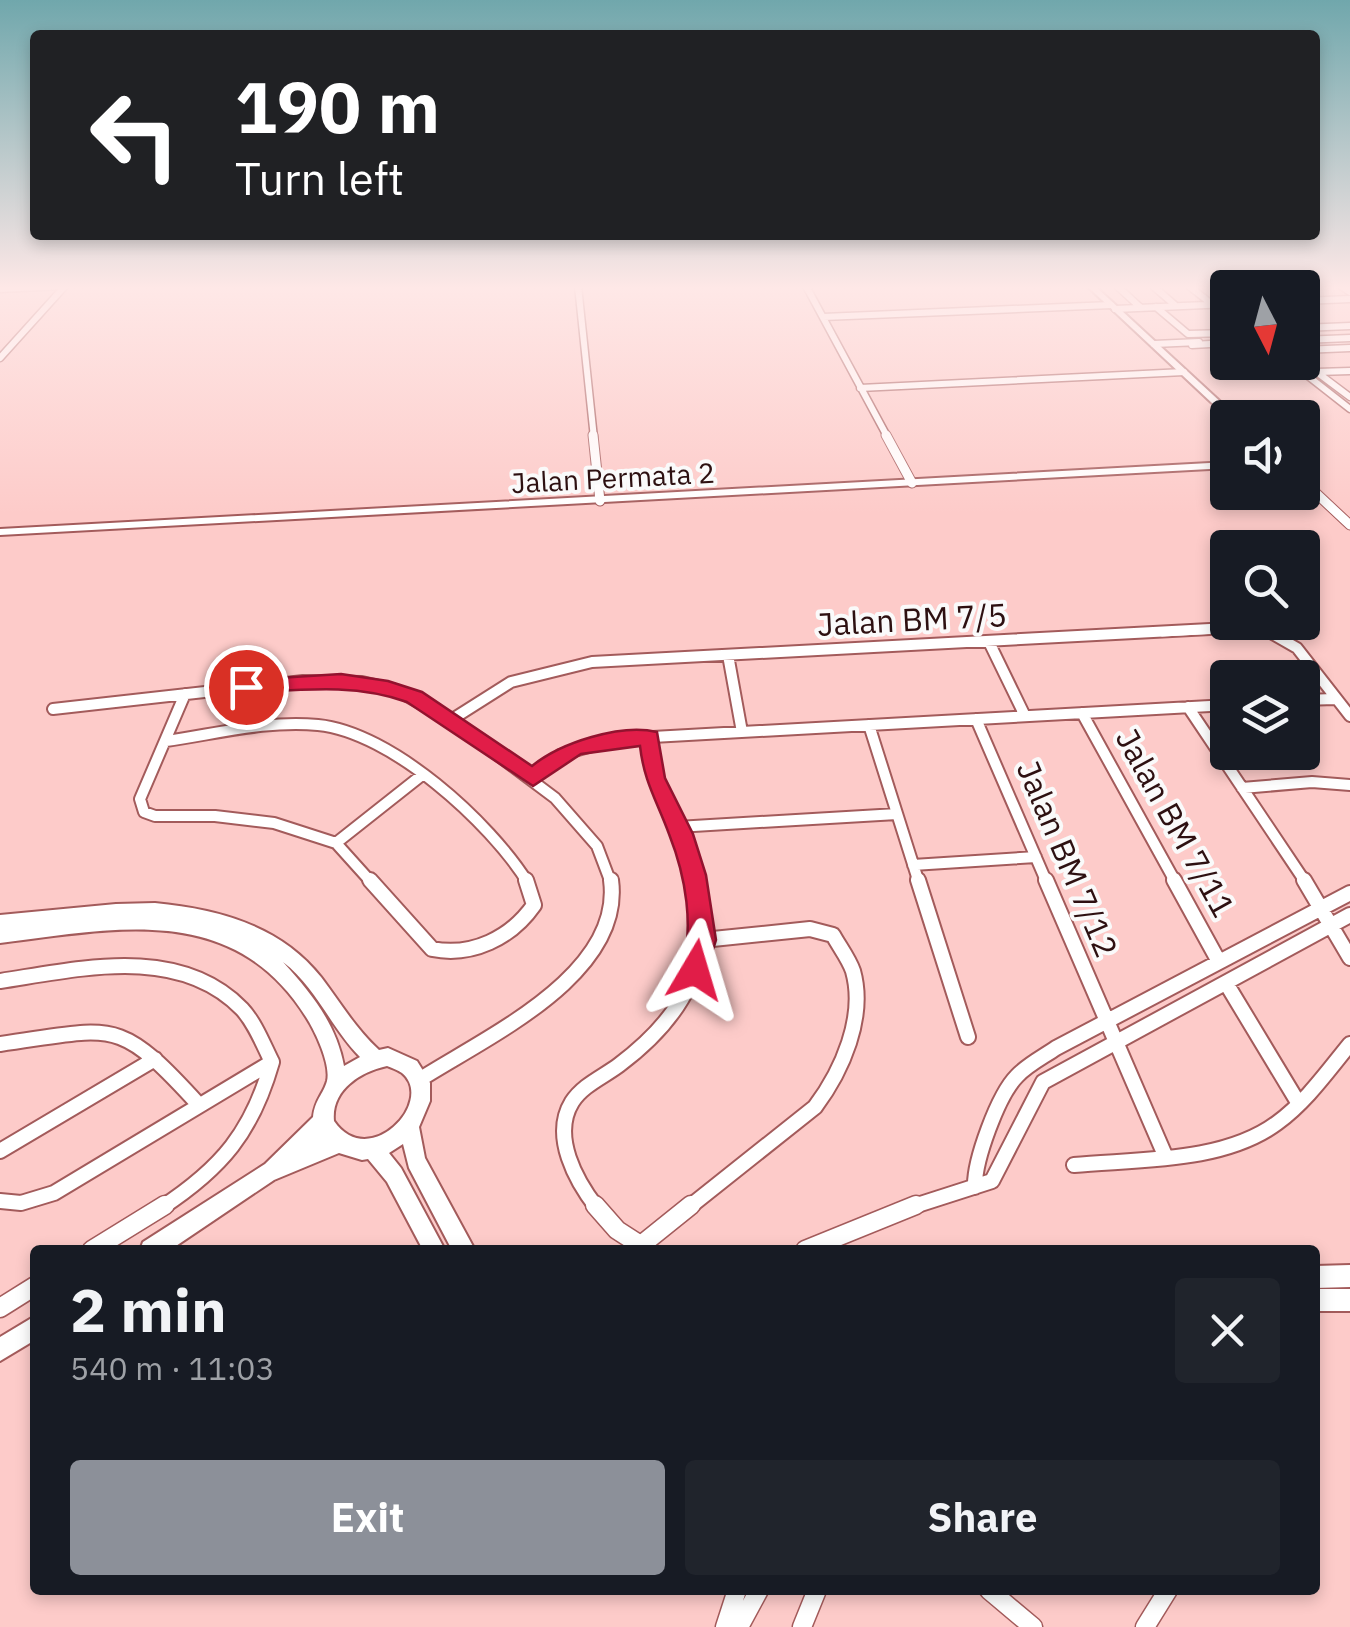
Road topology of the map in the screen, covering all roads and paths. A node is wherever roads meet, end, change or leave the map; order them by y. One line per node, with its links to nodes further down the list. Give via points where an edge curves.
1 (586, 362): 16 (street)
2 (846, 362): 9 (street)
3 (1173, 362): 5 (street)
4 (1350, 370): 6 (street)
5 (1184, 372): 9 (street); 11 (street)
6 (1320, 372)
7 (1320, 374): 10 (street)
8 (1313, 380): 12 (street)
9 (860, 388): 14 (street)
10 (1350, 396)
11 (1214, 400)
12 (1350, 409)
13 (1210, 467): 14 (street, Jalan Permata 2)
14 (912, 483): 16 (street, Jalan Permata 2)
15 (1320, 497): 17 (street)
16 (600, 501): 18 (street, Jalan Permata 2)
17 (1350, 526)
18 (0, 532)
19 (989, 642): 20 (street, Jalan BM 7/5); 22 (street, Jalan BM 7/5, via 1261,628 1291,642); 28 (street)
20 (728, 655): 31 (street, Jalan BM 7/5, via 592,662 511,682); 33 (street)
21 (186, 694): 26 (street); 31 (street, via 366,682 414,697); 35 (street)
22 (1336, 698): 23 (street); 29 (street, Jalan BM 7/5)
23 (1320, 699)
24 (1210, 706): 25 (street)
25 (1188, 707): 27 (street); 39 (street)
26 (53, 709)
27 (1082, 713): 28 (street); 53 (street, Jalan BM 7/11)
28 (1025, 716): 30 (street)
29 (1350, 716)
30 (976, 719): 32 (street); 43 (street, Jalan BM 7/12)
31 (451, 720): 37 (street)
32 (868, 725): 33 (street); 40 (street)
33 (742, 732): 34 (street)
34 (649, 738): 37 (street, via 577,747); 41 (street, via 654,778)
35 (166, 742): 36 (street, via 274,727 338,728 387,750); 42 (street, via 140,798 144,812 258,820)
36 (422, 776): 42 (street); 42 (street, via 488,834 530,886 534,905 520,922 465,952 432,949)
37 (533, 778): 64 (street, via 584,826 609,872 614,896 606,932 586,964 562,984)
38 (1350, 784): 39 (street)
39 (1242, 788): 46 (street)
40 (897, 814): 41 (street); 44 (street)
41 (677, 827): 51 (street, via 694,875)
42 (336, 843)
43 (1036, 857): 44 (street); 56 (street, Jalan BM 7/12)
44 (913, 865): 57 (street)
45 (1350, 893): 46 (street)
46 (1321, 908): 49 (street); 53 (street)
47 (1350, 915): 49 (street)
48 (0, 922): 61 (street, via 143,909 229,921 298,964 351,1039)
49 (1333, 924): 52 (street); 55 (street)
50 (0, 936): 65 (street, via 140,920 194,926 243,944 275,965 310,1006 333,1046)
51 (703, 940): 82 (street, via 674,1012 578,1093 564,1126 586,1194 604,1218); 83 (street, via 810,929 833,935 852,972 853,1034 843,1064 815,1106)
52 (1350, 958)
53 (1218, 960): 56 (street)
54 (0, 980): 63 (street, via 100,966 167,969 201,980 239,1006)
55 (1226, 983): 58 (street); 66 (street)
56 (1107, 1021): 58 (street, Jalan BM 7/12); 76 (street, via 1013,1078 974,1168)
57 (968, 1037)
58 (1116, 1043): 73 (street, Jalan BM 7/12); 76 (street, via 1040,1084 992,1181)
59 (0, 1044): 62 (street, via 104,1035 131,1040)
60 (1350, 1044): 66 (street)
61 (374, 1058): 64 (street, via 402,1061); 65 (street)
62 (155, 1059): 67 (street); 72 (street)
63 (272, 1062): 67 (street); 78 (street, via 266,1088 223,1164)
64 (419, 1080): 69 (street, via 421,1103)
65 (336, 1081): 68 (street)
66 (1300, 1104): 73 (street, via 1238,1142)
67 (200, 1105): 77 (street, via 54,1193 21,1203)
68 (324, 1119): 70 (street); 75 (street)
69 (409, 1126): 71 (street); 81 (street, via 416,1161)
70 (340, 1143): 71 (street); 75 (street)
71 (372, 1149): 80 (street, via 394,1175)
72 (0, 1151)
73 (1164, 1154): 74 (street)
74 (1074, 1166)
75 (267, 1174): 79 (street)
76 (975, 1186): 84 (street)
77 (0, 1201)
78 (100, 1245)
79 (159, 1245)
80 (431, 1245)
81 (461, 1245)
82 (640, 1245)
83 (648, 1245)
84 (817, 1245)
85 (1350, 1276): 86 (street)
86 (1320, 1278)
87 (30, 1289): 90 (street)
88 (1320, 1300): 89 (street)
89 (1350, 1300)
90 (0, 1308)
91 (30, 1329): 92 (street)
92 (0, 1350)
93 (736, 1595): 98 (street)
94 (756, 1595): 99 (street)
95 (815, 1595): 100 (street)
96 (996, 1595): 101 (street)
97 (1165, 1595): 102 (street)
98 (724, 1627)
99 (740, 1627)
100 (802, 1627)
101 (1033, 1627)
102 (1146, 1627)

